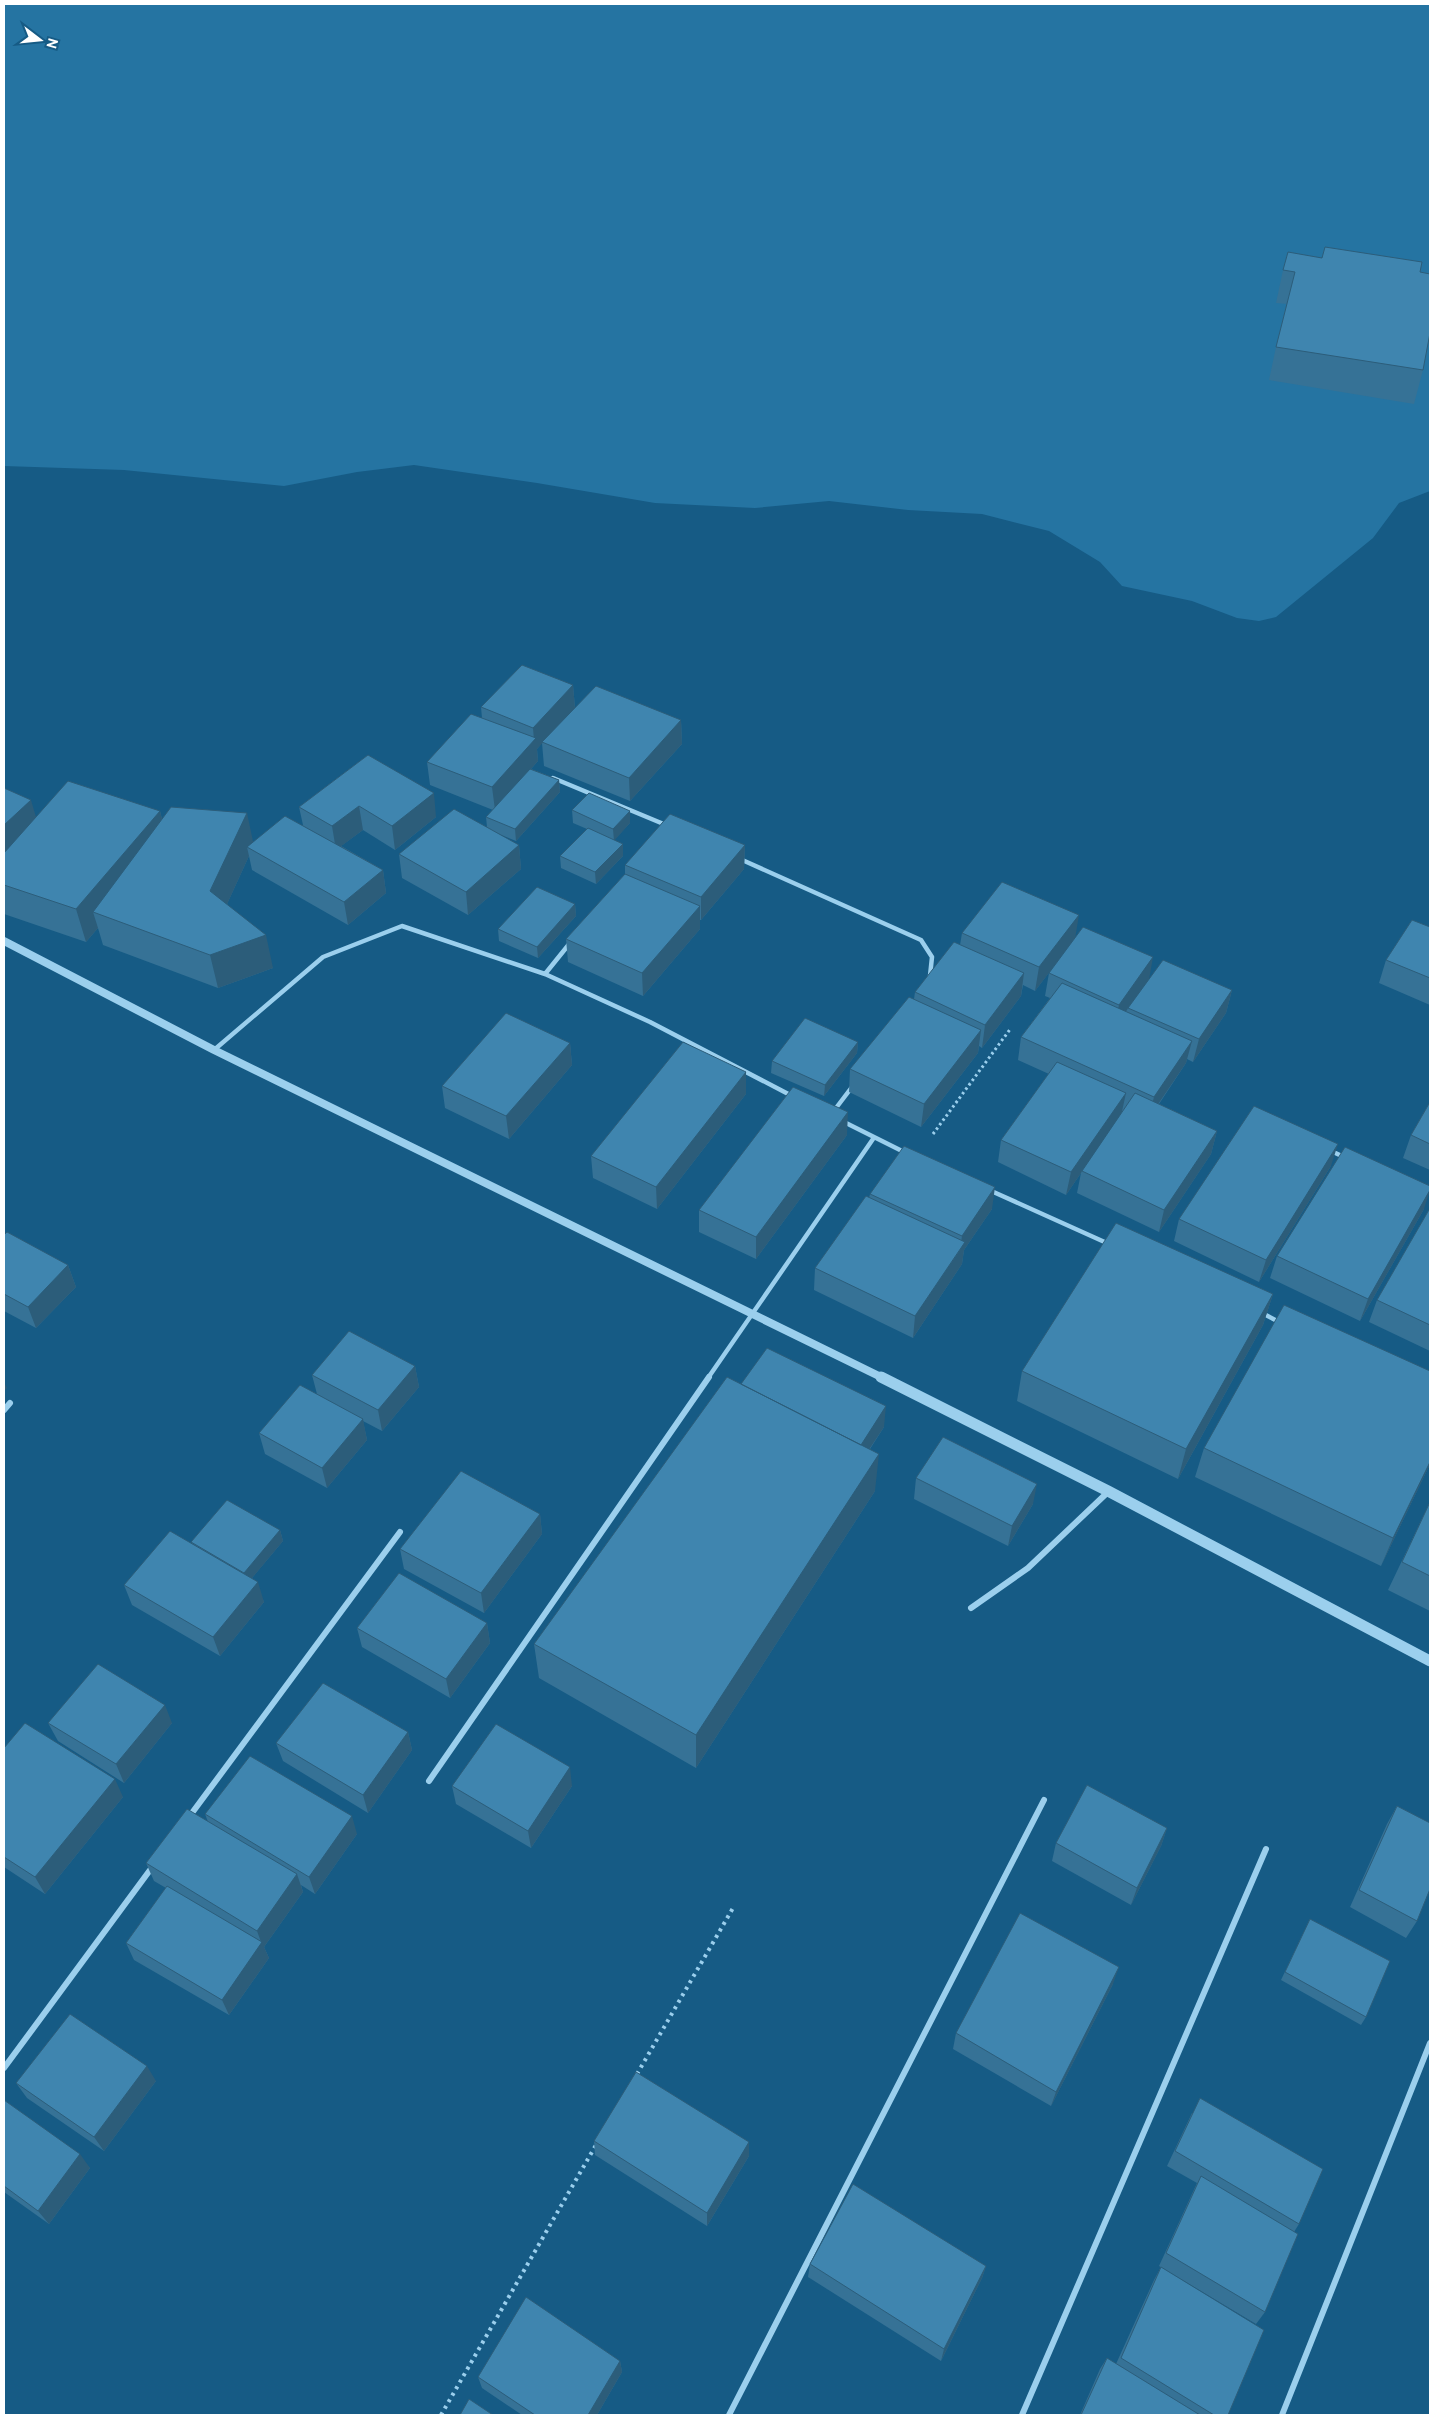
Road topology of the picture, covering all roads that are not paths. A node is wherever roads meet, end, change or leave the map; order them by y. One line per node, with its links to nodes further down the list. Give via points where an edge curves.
1 (549, 776): 2 (street)
2 (666, 825): 3 (street); 4 (street)
3 (675, 829)
4 (660, 833)
5 (736, 857): 9 (street, via 921,940 932,953 934,966)
6 (575, 937): 8 (street)
7 (4, 940): 10 (street)
8 (545, 974): 10 (street, via 402,926 323,957); 12 (street, via 650,1022)
9 (927, 984)
10 (214, 1050): 20 (street)
11 (853, 1084): 13 (street, via 830,1116)
12 (796, 1098)
13 (873, 1138): 15 (street); 20 (street)
14 (1322, 1147): 16 (street)
15 (915, 1157)
16 (1349, 1159)
17 (987, 1190): 18 (street)
18 (1112, 1246)
19 (1255, 1310): 21 (street)
20 (754, 1312): 24 (street); 28 (street)
21 (1282, 1323)
22 (10, 1403): 23 (street)
23 (4, 1410)
24 (1108, 1491): 26 (street, via 1028,1568); 27 (street)
25 (400, 1532): 30 (street)
26 (971, 1608)
27 (1430, 1661)
28 (429, 1781)
29 (1044, 1800): 35 (street)
30 (187, 1820)
31 (1266, 1849): 36 (street)
32 (157, 1860): 34 (street)
33 (1430, 2043): 37 (street)
34 (4, 2068)
35 (729, 2415)
36 (1022, 2415)
37 (1282, 2415)

